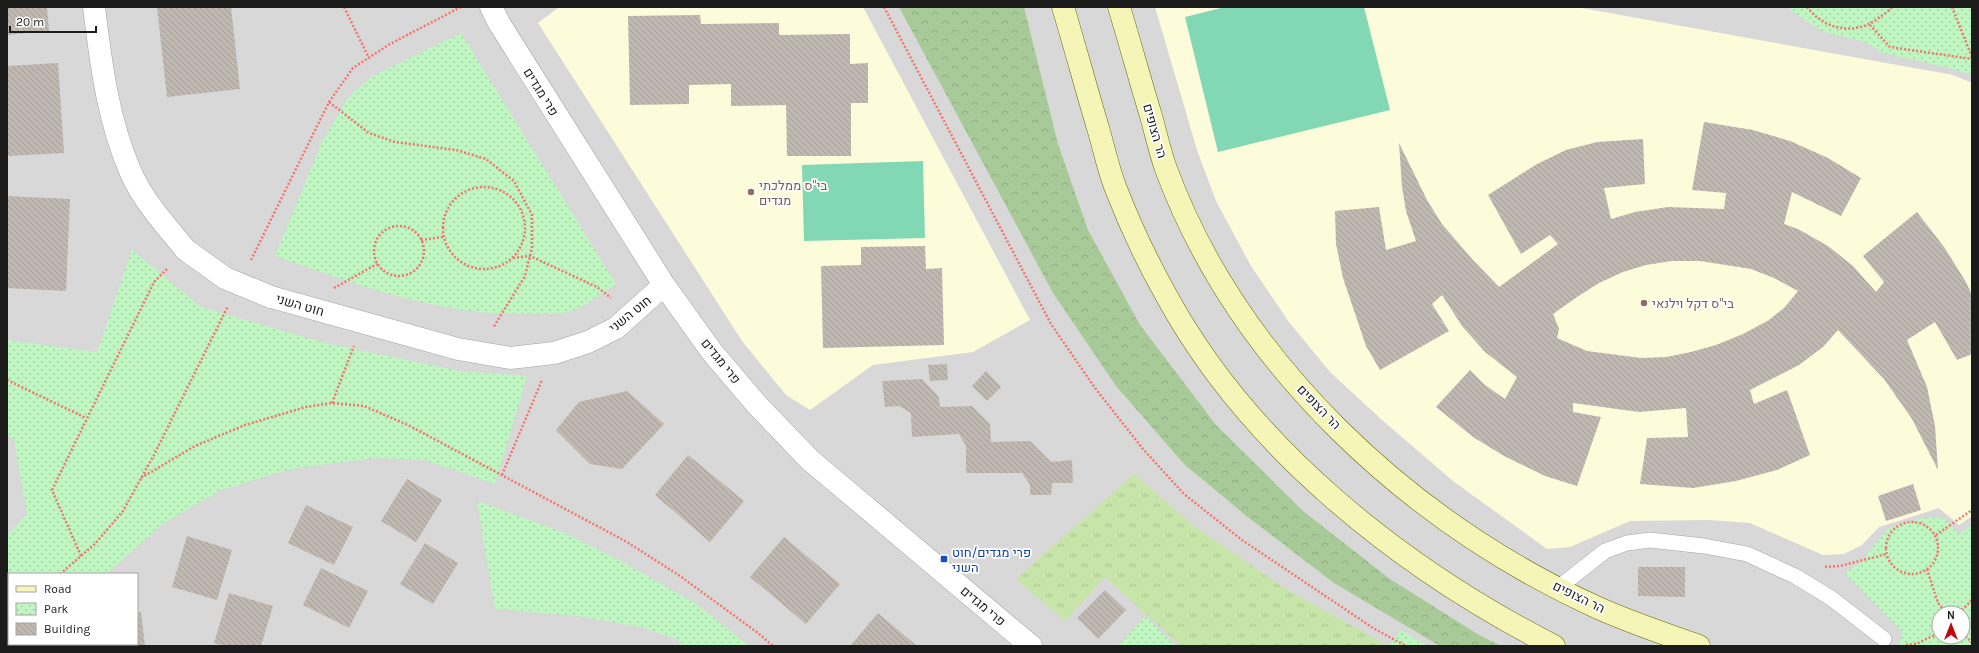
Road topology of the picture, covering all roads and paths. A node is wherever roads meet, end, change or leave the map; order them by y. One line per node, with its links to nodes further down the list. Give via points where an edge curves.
1 (94, 7): 16 (street, חוט השני, via 103,81 117,135 132,174 158,217)
2 (344, 7): 11 (path)
3 (491, 7): 20 (street, פרי מגדים, via 540,91)
4 (884, 7): 43 (path, via 1051,324 1095,388 1143,449 1184,494 1242,540 1373,628)
5 (1063, 7): 44 (main road, via 1115,186 1136,237 1166,296 1202,352 1240,402 1290,457 1341,505 1392,546 1440,581)
6 (1119, 7): 37 (main road, הר הצופים, via 1166,168 1214,270 1251,328 1329,419 1377,465 1470,536)
7 (1807, 7): 10 (path, via 1813,15 1833,27 1852,29)
8 (1892, 7): 10 (path)
9 (1952, 7): 12 (path)
10 (1870, 25): 12 (path, via 1890,47)
11 (369, 58)
12 (1972, 58)
13 (330, 102): 17 (path, via 369,133 395,142 456,150 486,159 514,181 532,215)
14 (443, 237): 15 (path); 18 (path, via 449,250 458,260 471,267 486,269 500,266); 18 (path, via 442,223 446,209 455,198 467,190 481,186 498,188 520,206 525,220 525,234 521,247)
15 (421, 240): 19 (path, via 424,258 413,272 405,276 391,275); 19 (path, via 416,232 409,228 400,226 385,230 375,244)
16 (186, 250): 21 (street, חוט השני, bridge, via 225,278 271,297); 28 (path, via 154,282)
17 (530, 256): 18 (path); 22 (path, via 597,286); 24 (path, via 525,276)
18 (512, 258)
19 (377, 264): 21 (path)
20 (664, 285): 22 (street, חוט השני); 42 (street, פרי מגדים, via 712,352 758,406 810,460)
21 (302, 306): 23 (street, חוט השני)
22 (632, 315): 25 (street, חוט השני, via 616,328 588,342)
23 (362, 323): 24 (street, חוט השני); 27 (path)
24 (478, 352): 25 (street, חוט השני, via 510,358)
25 (554, 353): 29 (path)
26 (7, 380): 28 (path)
27 (332, 403): 29 (path, via 364,406 408,425); 30 (path, via 245,425 195,446)
28 (86, 418): 34 (path, via 52,490)
29 (502, 475): 41 (path, via 627,542 686,581)
30 (141, 478)
31 (1972, 510): 32 (path)
32 (1936, 535): 33 (path, via 1922,523 1904,523 1893,530 1888,538); 35 (path, via 1938,554)
33 (1887, 554): 35 (path, via 1897,569 1919,573); 36 (path, via 1840,566)
34 (81, 556)
35 (1927, 569): 38 (path)
36 (1780, 570): 37 (lane, via 1747,554 1650,540 1627,543 1605,551); 40 (lane, via 1831,598)
37 (1558, 588): 45 (main road, הר הצופים, via 1597,608)
38 (1940, 605)
39 (1931, 637): 40 (path, via 1916,644 1900,645)
40 (1884, 639)
41 (772, 646)
42 (1031, 646)
43 (1406, 646)
44 (1554, 646)
45 (1699, 646)

